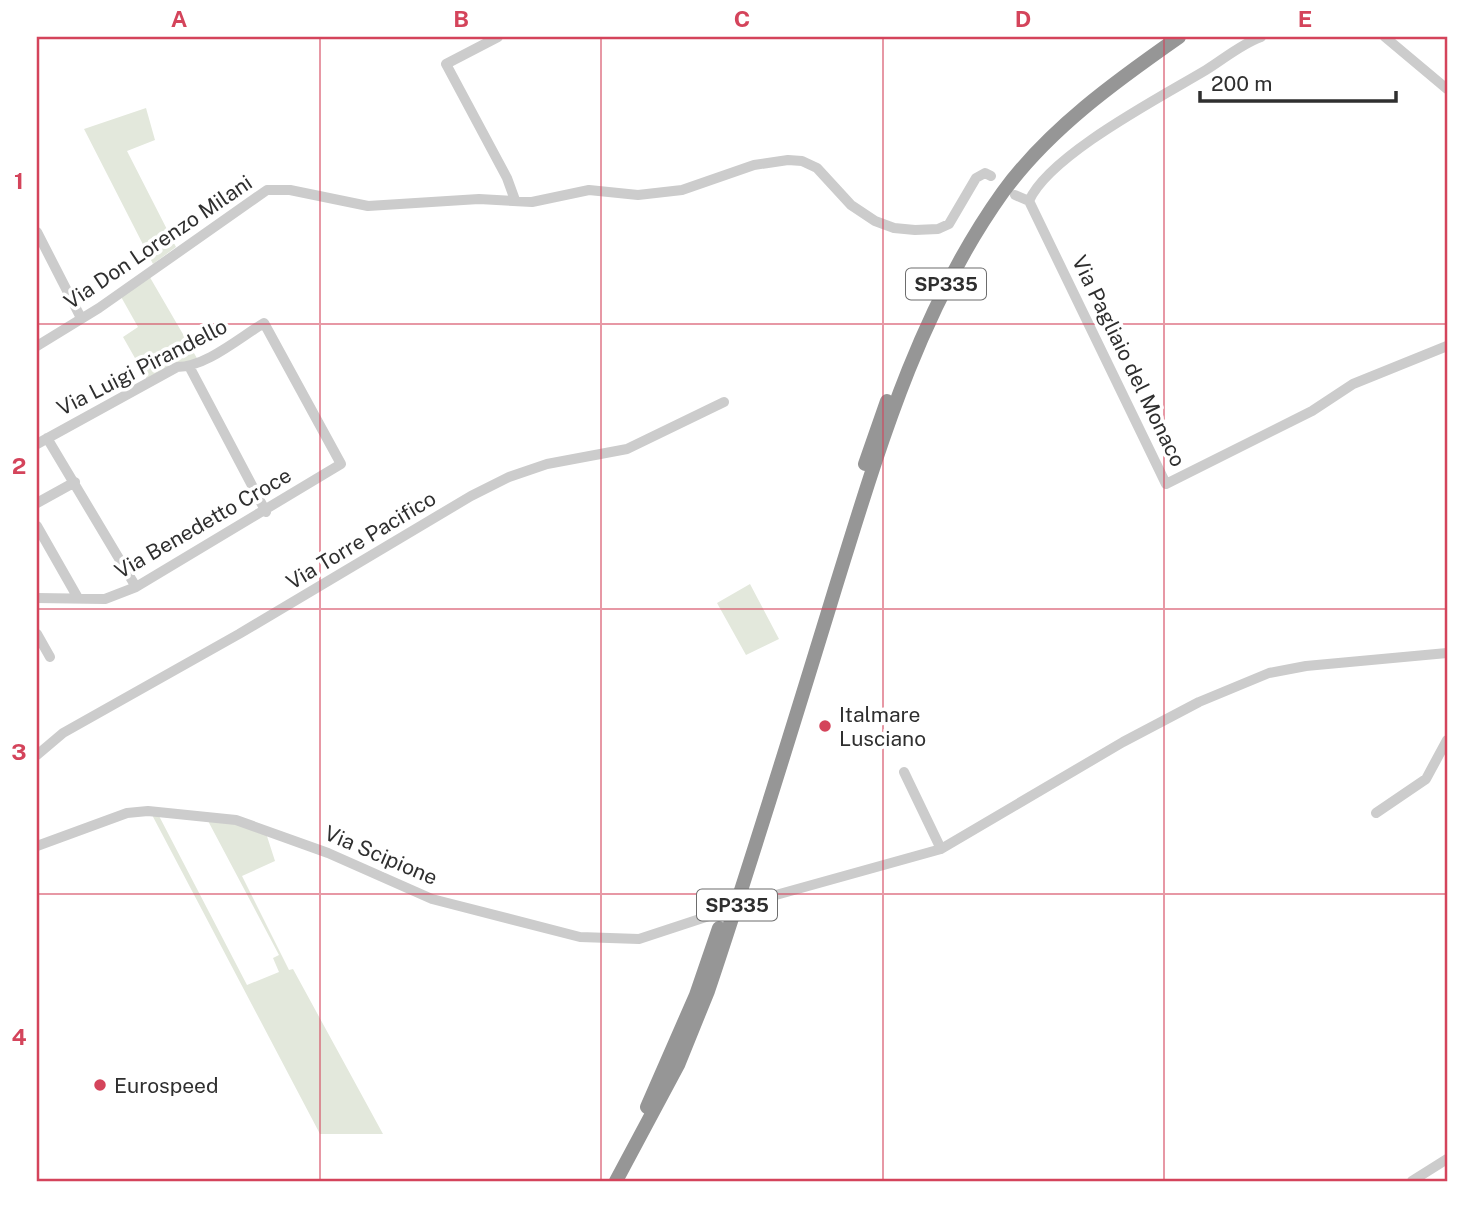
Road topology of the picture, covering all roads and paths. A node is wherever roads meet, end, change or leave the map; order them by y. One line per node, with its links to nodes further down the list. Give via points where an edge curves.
1 (498, 37): 10 (street, via 446,64)
2 (1163, 37): 28 (highway, SP335, via 1087,94 1045,133 996,187 959,242 905,349)
3 (1179, 37): 28 (highway, SP335, via 1088,105 1039,151 1005,190 963,253 911,360)
4 (1261, 37): 6 (street)
5 (1385, 37): 7 (street)
6 (1246, 39): 11 (street, via 1203,72 1151,100 1063,160)
7 (1447, 89)
8 (991, 176): 10 (street, Via Don Lorenzo Milani, via 975,177 949,224 930,230 894,228 875,221 851,205 817,168 788,160 754,165 682,190 638,195 589,190 532,202)
9 (1015, 195): 11 (street)
10 (515, 200): 13 (street, Via Don Lorenzo Milani, via 368,206 290,190 267,190)
11 (1029, 201): 15 (street, Via Pagliaio del Monaco, via 1166,484 1312,411 1353,384)
12 (37, 232): 13 (street)
13 (81, 318): 14 (street, Via Don Lorenzo Milani)
14 (37, 346)
15 (1447, 346)
16 (190, 368): 18 (street, Via Luigi Pirandello, via 177,367); 20 (street, Via Luigi Pirandello, via 264,324); 23 (street)
17 (724, 401): 33 (street, Via Torre Pacifico, via 627,449 547,464 481,492 63,733)
18 (47, 438): 19 (street, Via Luigi Pirandello); 21 (street)
19 (37, 444)
20 (341, 464): 23 (street, Via Benedetto Croce)
21 (75, 482): 22 (street); 25 (street)
22 (37, 503)
23 (266, 512): 25 (street, Via Benedetto Croce)
24 (37, 526): 27 (street)
25 (136, 587): 27 (street, Via Benedetto Croce, via 105,599)
26 (37, 598): 27 (street, Via Benedetto Croce)
27 (78, 598)
28 (825, 603): 41 (highway, SP335, via 696,995 667,1064); 42 (highway, SP335, via 708,991 678,1065)
29 (37, 634): 31 (street)
30 (1447, 653): 37 (street, via 1306,666 1239,684 1123,742)
31 (50, 657)
32 (1447, 740): 35 (street, via 1426,779)
33 (37, 755)
34 (904, 772): 37 (street)
35 (1376, 813)
36 (37, 846): 39 (street, Via Scipione, via 127,813 148,811 236,820 328,853 432,899 580,937 639,939)
37 (941, 849): 38 (street)
38 (747, 903)
39 (712, 915)
40 (1447, 1159): 43 (street)
41 (606, 1181)
42 (616, 1181)
43 (1412, 1181)

